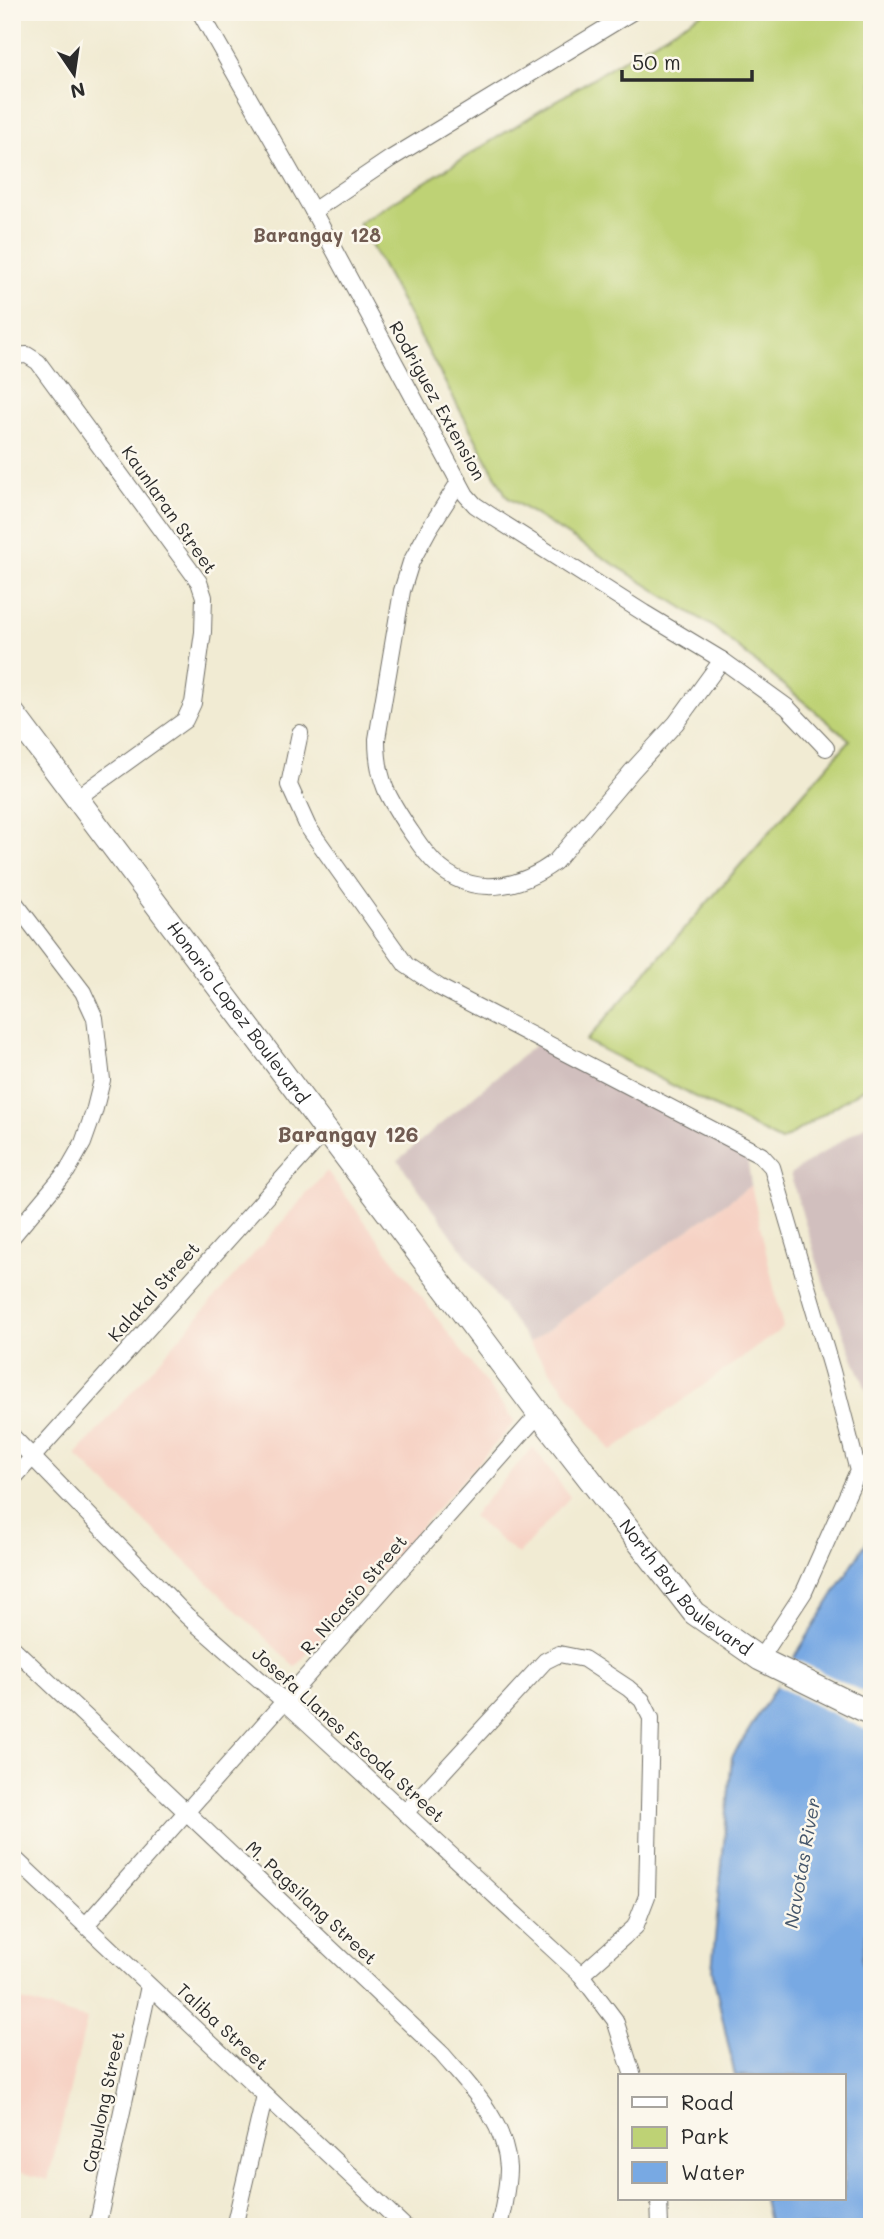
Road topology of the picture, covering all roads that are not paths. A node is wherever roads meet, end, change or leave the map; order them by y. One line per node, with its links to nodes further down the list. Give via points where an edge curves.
1 (201, 12): 4 (street, Rodriguez Extension)
2 (632, 12): 3 (street)
3 (604, 19): 4 (street)
4 (313, 211): 6 (street, Rodriguez Extension)
5 (12, 356): 11 (street, Kaunlaran Street, via 27,355 38,362 199,582 204,597 193,704 185,720)
6 (459, 482): 7 (street, Rodriguez Extension, via 475,505); 7 (street, via 411,562 377,738 377,762 385,791 428,855 455,878 485,887 516,884 555,862 676,723)
7 (722, 660): 10 (street, Rodriguez Extension, via 787,707)
8 (12, 712): 11 (main road, Honorio Lopez Boulevard)
9 (300, 733): 20 (street, via 289,785 308,827 406,965 439,987 761,1155 772,1167 858,1472 803,1592)
10 (826, 748)
11 (77, 798): 13 (main road, Honorio Lopez Boulevard)
12 (12, 899): 14 (street, via 83,992 95,1018 102,1080 83,1143 67,1171)
13 (326, 1130): 15 (main road, Honorio Lopez Boulevard); 17 (street, Kalakal Street)
14 (14, 1231)
15 (539, 1414): 20 (main road, North Bay Boulevard, via 694,1613); 21 (street, R. Nicasio Street)
16 (12, 1436): 17 (street, Josefa Llanes Escoda Street)
17 (32, 1456): 18 (street, Kalakal Street); 21 (street, Josefa Llanes Escoda Street, via 187,1616)
18 (12, 1480)
19 (12, 1647): 23 (street, M. Pagsilang Street)
20 (761, 1660): 22 (main road, North Bay Boulevard)
21 (285, 1702): 23 (street, R. Nicasio Street); 24 (street, Josefa Llanes Escoda Street)
22 (872, 1714)
23 (187, 1813): 26 (street, R. Nicasio Street); 35 (street, M. Pagsilang Street, via 442,2054 489,2110 508,2167)
24 (405, 1813): 27 (street, Josefa Llanes Escoda Street); 27 (street, via 545,1661 558,1654 584,1659 642,1700 651,1718 647,1896 635,1927)
25 (12, 1856): 26 (street, Taliba Street)
26 (86, 1925): 28 (street, Taliba Street)
27 (581, 1975): 29 (street, Josefa Llanes Escoda Street, via 615,2021)
28 (149, 1986): 30 (street, Taliba Street); 32 (street, Capulong Street)
29 (632, 2074)
30 (265, 2095): 33 (street); 34 (street, Taliba Street)
31 (659, 2200): 36 (street)
32 (97, 2227)
33 (234, 2227)
34 (405, 2227)
35 (499, 2227)
36 (660, 2227)

